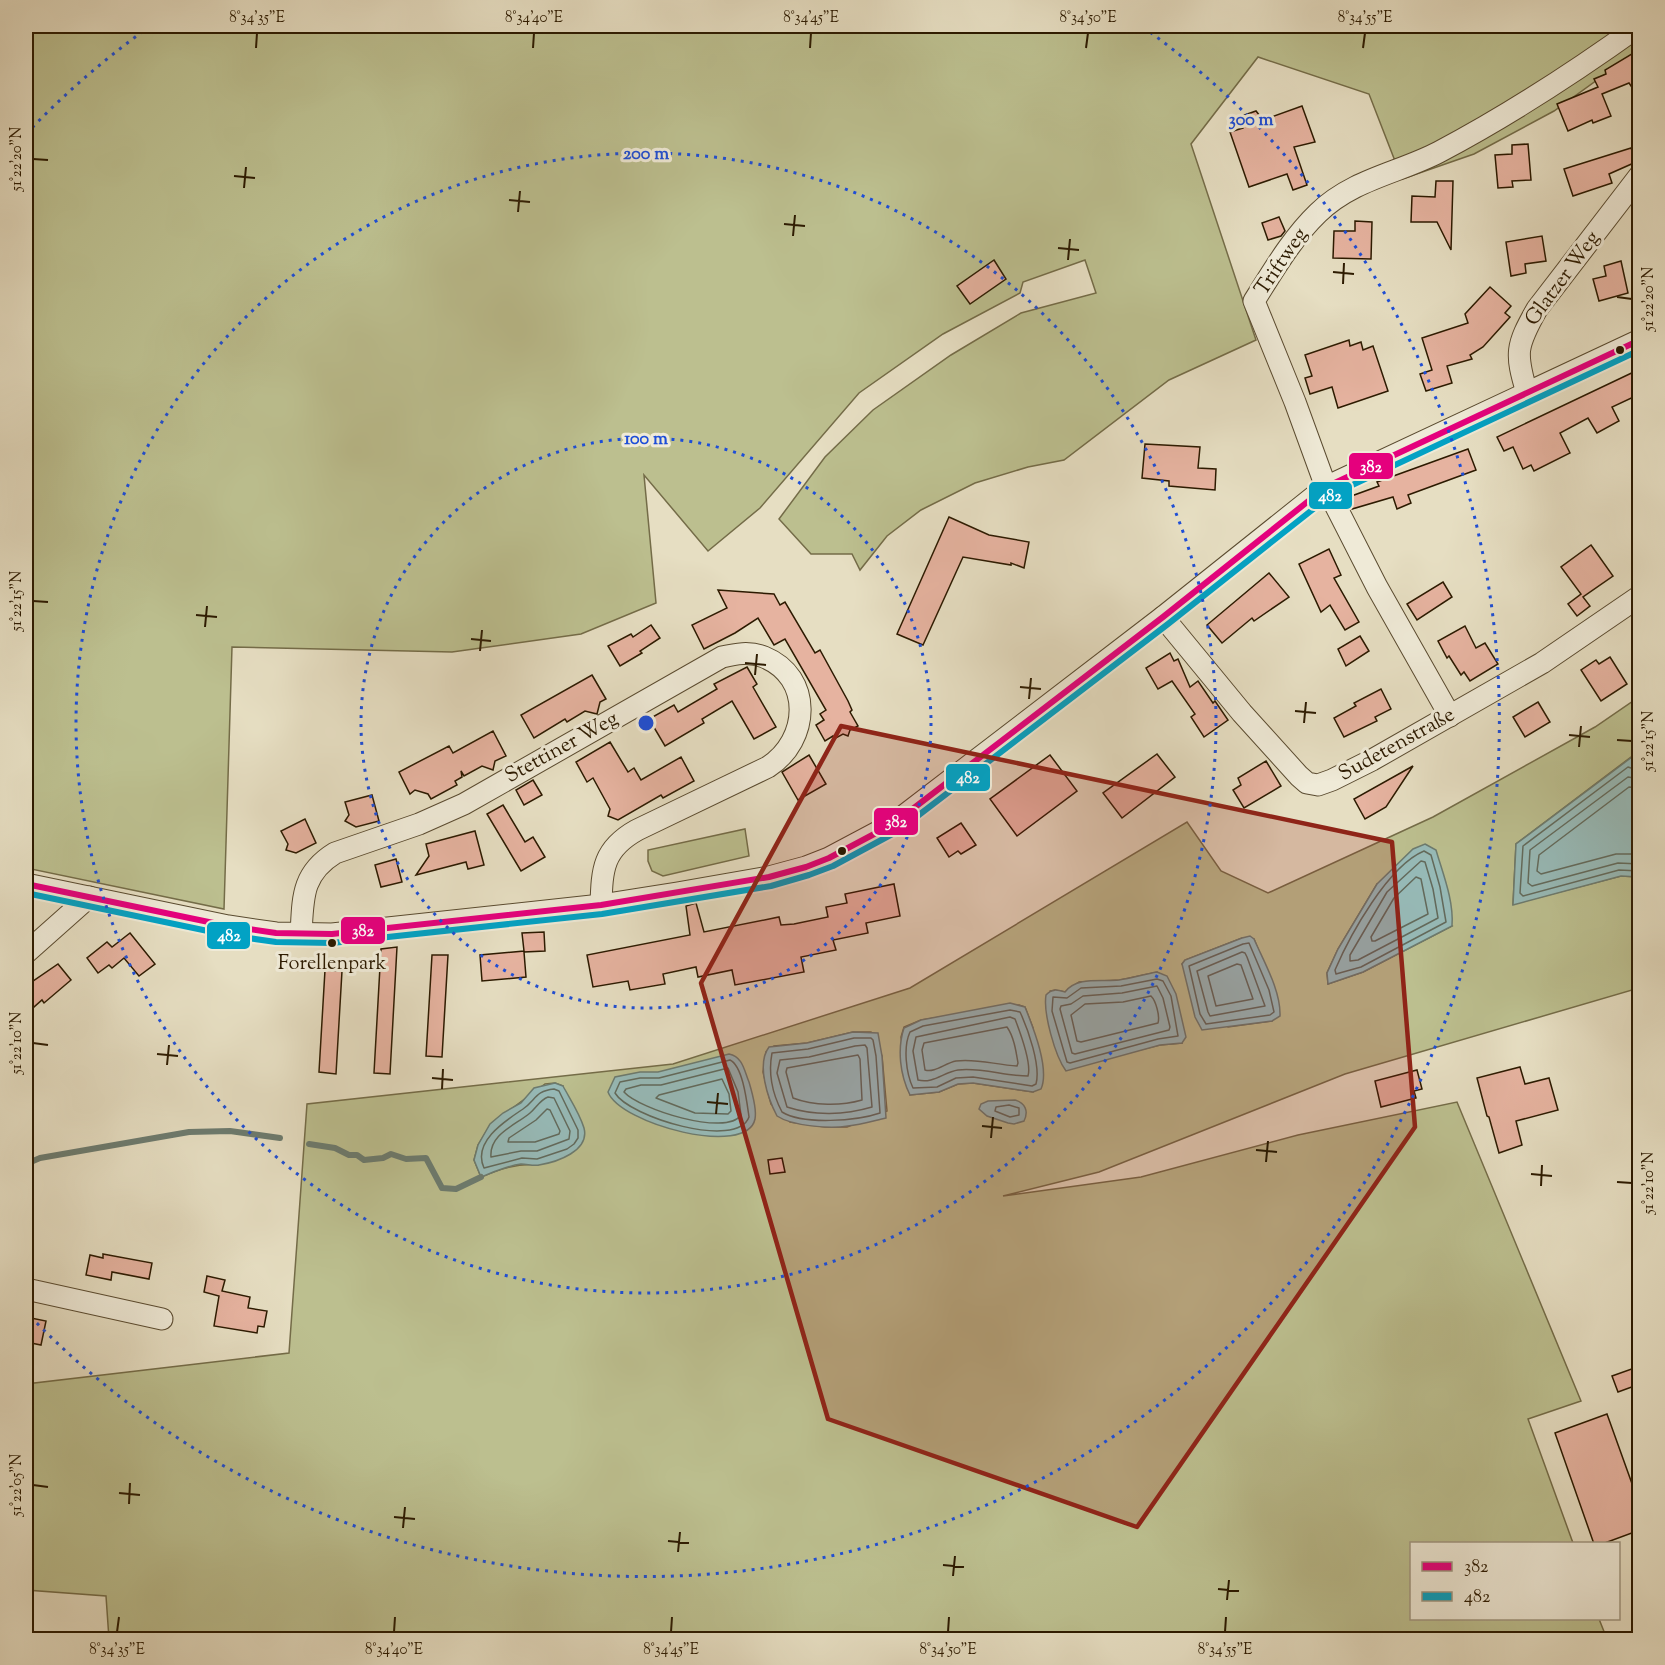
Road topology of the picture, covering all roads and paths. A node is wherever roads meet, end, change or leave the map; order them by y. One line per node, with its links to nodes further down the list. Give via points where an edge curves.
1 (1639, 26): 5 (street, Triftweg, via 1511,112 1436,154 1359,185 1332,201 1307,225 1268,279 1254,301)
2 (1640, 175): 4 (street, Glatzer Weg, via 1537,309 1524,332 1518,356)
3 (1640, 340): 4 (street)
4 (1527, 393): 5 (street)
5 (1326, 487): 7 (street); 8 (street, Triftweg)
6 (1640, 596): 8 (street, Sudetenstraße, via 1542,663)
7 (1163, 617): 8 (street, Sudetenstraße, via 1242,713 1307,783 1332,780); 11 (street, via 893,824 863,841 788,873)
8 (1450, 716)
9 (26, 884): 10 (street)
10 (89, 897): 12 (street, via 228,926); 13 (street)
11 (601, 904): 12 (street); 12 (street, Stettiner Weg, via 605,862 617,843 768,767 792,744 799,725 798,695 788,676 773,662 745,653 722,657 464,804 335,853 324,860 308,882)
12 (301, 935)
13 (26, 953)
14 (26, 1289): 15 (street)
15 (162, 1319)

